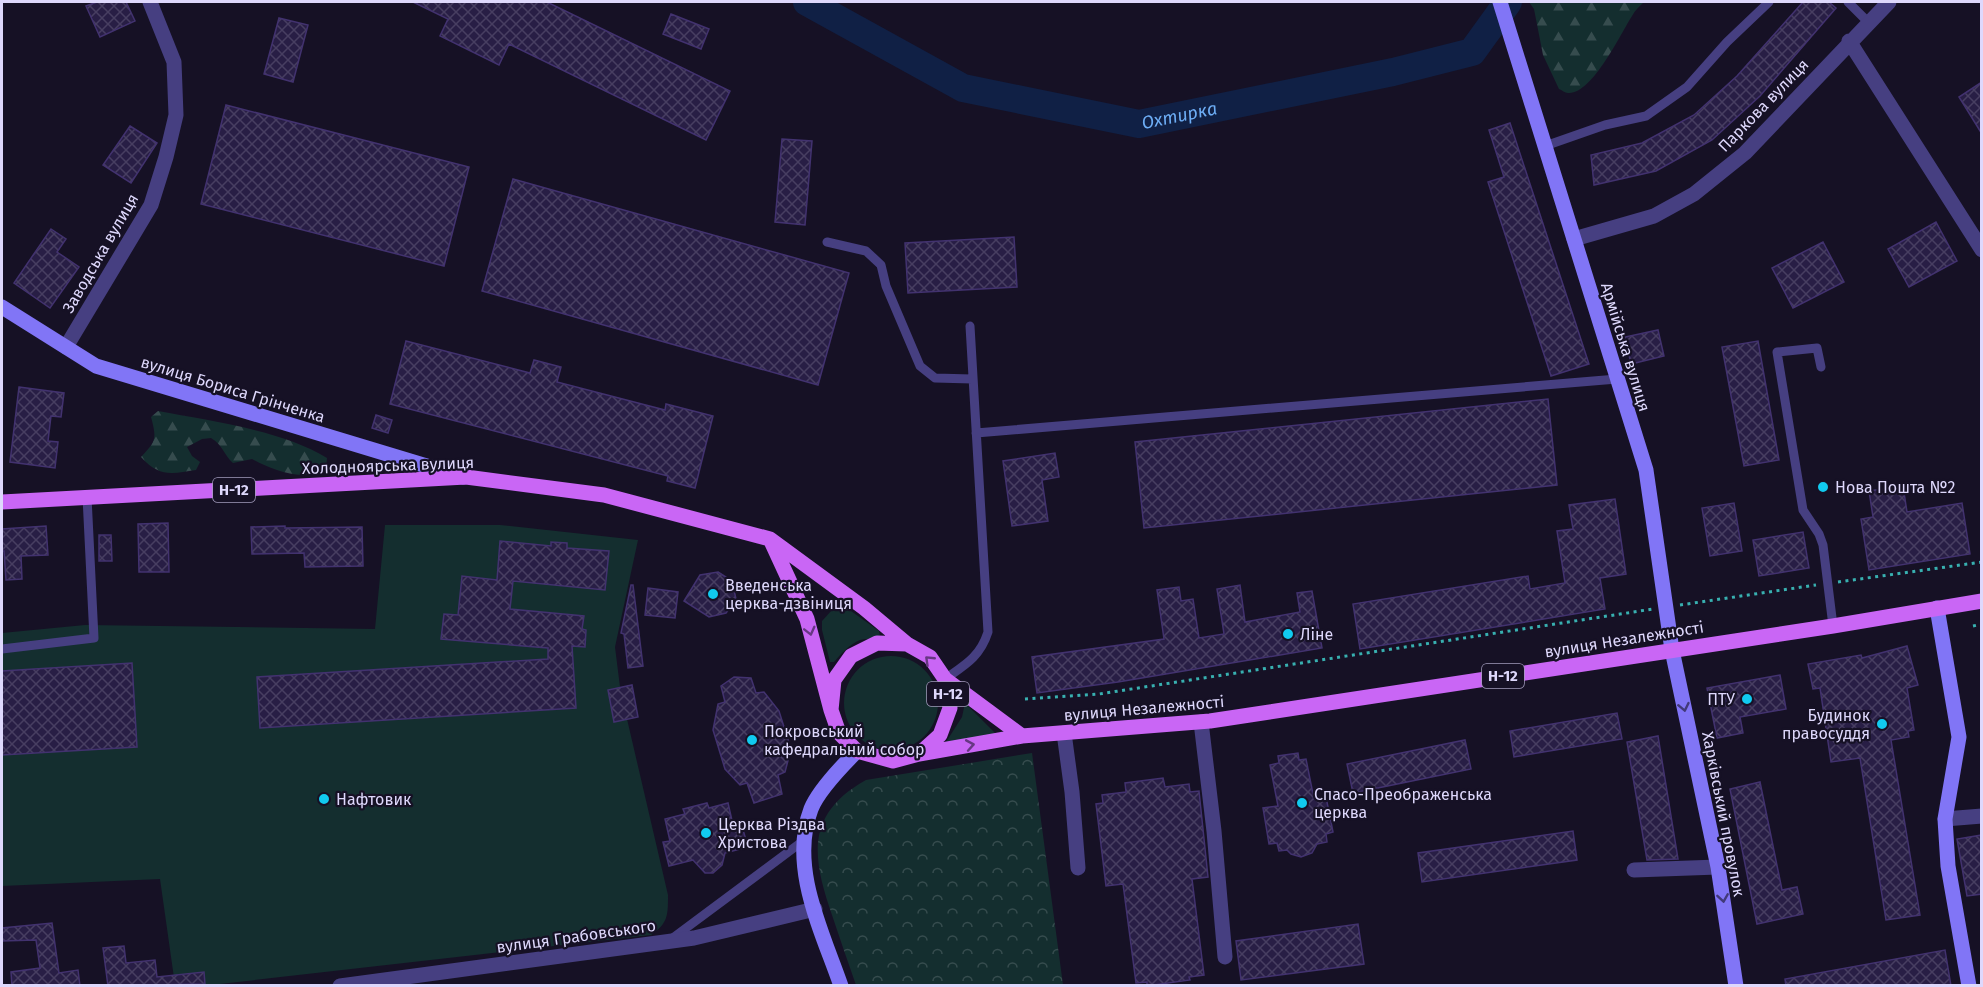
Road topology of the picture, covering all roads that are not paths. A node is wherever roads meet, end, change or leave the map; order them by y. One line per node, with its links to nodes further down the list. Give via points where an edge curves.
1 (150, 2): 14 (street, Заводська вулиця, via 174,62 176,115 166,158 151,205)
2 (1500, 2): 8 (street, Армійська вулиця)
3 (1769, 2): 8 (lane, via 1687,87 1646,116 1605,125)
4 (1848, 2): 6 (lane)
5 (1889, 2): 6 (street, Паркова вулиця)
6 (1868, 22): 7 (street, Паркова вулиця)
7 (1849, 41): 9 (street, Паркова вулиця, via 1745,153 1694,194 1654,216); 11 (street)
8 (1545, 146): 9 (street, Армійська вулиця)
9 (1574, 239): 17 (street, Армійська вулиця)
10 (827, 242): 16 (lane, via 866,251 881,265 920,366 935,378)
11 (1982, 250)
12 (2, 308): 14 (street, вулиця Бориса Грінченка)
13 (970, 326): 16 (lane)
14 (66, 347): 19 (street, вулиця Бориса Грінченка, via 96,366)
15 (1821, 367): 25 (lane, via 1817,348 1777,352 1803,510 1822,545)
16 (972, 379): 18 (lane)
17 (1617, 380): 18 (lane); 28 (street, Армійська вулиця, via 1646,470)
18 (976, 433): 29 (lane, via 988,632 976,657)
19 (466, 477): 20 (main road, Холодноярська вулиця / Н-12); 22 (main road, Холодноярська вулиця / Н-12, via 604,495)
20 (87, 497): 21 (main road, Холодноярська вулиця / Н-12); 27 (lane, via 94,638)
21 (2, 502)
22 (770, 539): 26 (main road, Н-12); 30 (main road, one-way to 30, via 807,619)
23 (1982, 601): 24 (main road, вулиця Незалежності / Н-12)
24 (1937, 608): 25 (main road, вулиця Незалежності / Н-12); 37 (street, via 1959,737)
25 (1833, 626): 28 (main road, вулиця Незалежності / Н-12)
26 (907, 644): 29 (main road, Н-12, one-way to 26, via 930,657); 30 (main road, via 877,643 851,656 834,680)
27 (2, 649)
28 (1672, 650): 31 (main road, вулиця Незалежності / Н-12); 39 (street, Харківський провулок, one-way to 39)
29 (945, 679): 33 (main road, Н-12); 35 (main road, Н-12, via 950,708 940,735)
30 (831, 710): 34 (main road, via 839,733)
31 (1201, 722): 32 (main road, вулиця Незалежності / Н-12); 44 (street)
32 (1064, 733): 33 (main road, вулиця Незалежності / Н-12); 40 (street)
33 (1022, 736): 35 (main road, Н-12, one-way to 33)
34 (857, 751): 35 (main road, Н-12, via 893,762); 38 (street, via 812,807)
35 (919, 754)
36 (1982, 816): 37 (street)
37 (1945, 819): 49 (street, via 1948,866)
38 (803, 841): 42 (street, via 806,882); 43 (lane)
39 (1718, 867): 41 (street); 48 (street, Харківський провулок, one-way to 48)
40 (1077, 868)
41 (1634, 870)
42 (815, 909): 43 (street, вулиця Грабовського); 47 (street)
43 (667, 942): 45 (street, вулиця Грабовського)
44 (1225, 957)
45 (398, 982): 46 (street, вулиця Грабовського)
46 (340, 986)
47 (841, 986)
48 (1736, 986)
49 (1969, 986)

